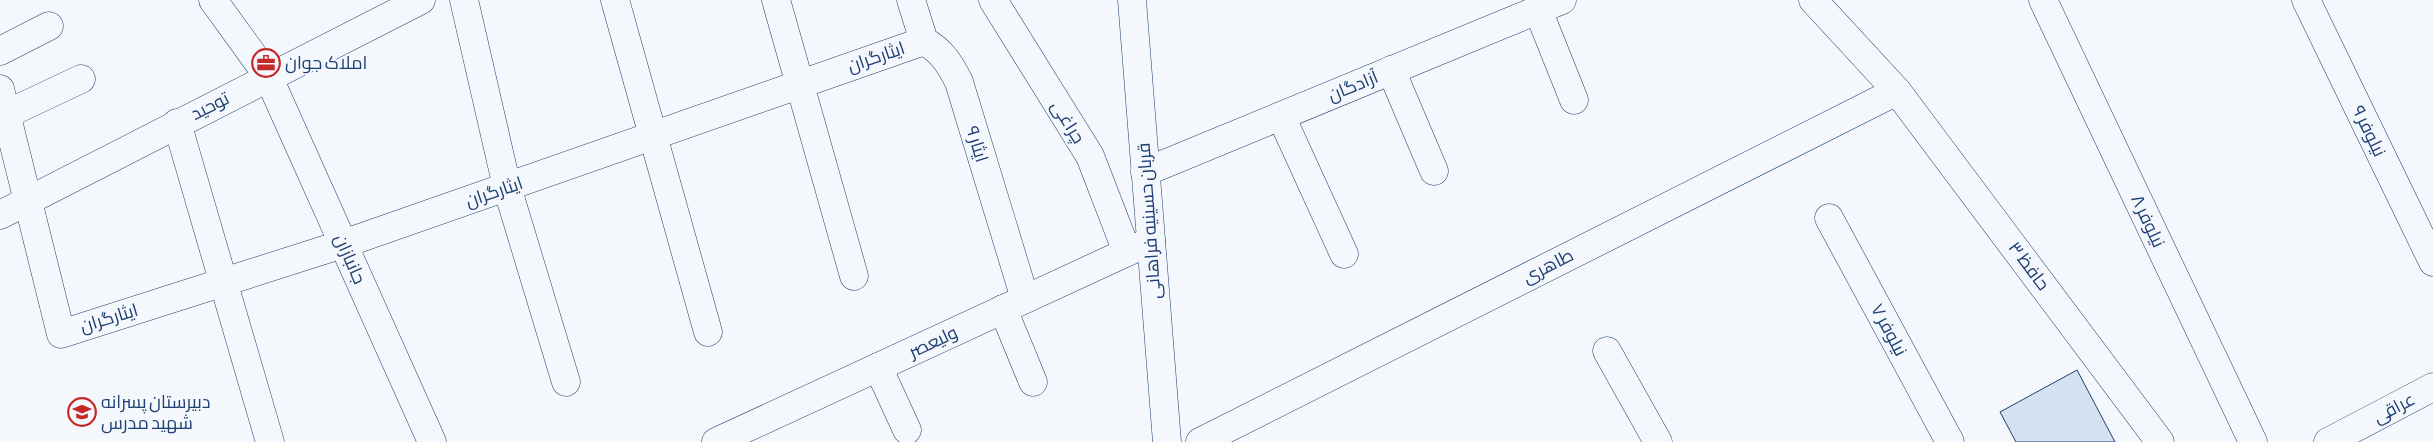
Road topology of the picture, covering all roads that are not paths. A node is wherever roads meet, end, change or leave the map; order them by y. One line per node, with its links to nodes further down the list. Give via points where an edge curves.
1 (213, 0): 17 (street, جانبازان)
2 (421, 0): 17 (street, توحید)
3 (464, 0): 29 (street)
4 (615, 0): 26 (street)
5 (776, 0): 19 (street)
6 (910, 0): 14 (street)
7 (993, 0): 34 (street, چراغی, via 1090,156)
8 (1132, 0): 28 (street, قربان حسینیه فراهانی)
9 (1813, 0): 21 (street, حافظ ۳)
10 (2043, 0): 55 (street, نیلوفر ۸)
11 (2306, 0): 36 (street, نیلوفر ۹)
12 (1550, 5): 16 (street, آزادگان); 22 (street)
13 (49, 26): 15 (street)
14 (924, 40): 19 (street, ایثارگران); 39 (street, ایثار ۹, via 949,62 959,82)
15 (0, 51)
16 (1391, 70): 23 (street, آزادگان); 27 (street)
17 (268, 76): 24 (street, توحید); 33 (street, جانبازان)
18 (81, 79): 25 (street)
19 (800, 84): 26 (street, ایثارگران); 37 (street)
20 (0, 88): 25 (street)
21 (1897, 91): 51 (street, طاهری); 54 (street, حافظ ۳)
22 (1574, 100)
23 (1281, 116): 28 (street, آزادگان); 35 (street)
24 (177, 123): 30 (street, توحید); 38 (street)
25 (6, 130): 30 (street)
26 (652, 136): 29 (street, ایثارگران); 40 (street)
27 (1434, 171)
28 (1145, 172): 34 (street, قربان حسینیه فراهانی)
29 (507, 187): 33 (street, ایثارگران); 43 (street)
30 (29, 200): 31 (street, توحید); 38 (street, ایثارگران, via 61,334)
31 (0, 215)
32 (1829, 218): 53 (street, نیلوفر ۷)
33 (344, 244): 38 (street, ایثارگران); 48 (street, جانبازان)
34 (1139, 247): 39 (street, ولیعصر); 50 (street, قربان حسینیه فراهانی)
35 (1344, 254)
36 (2433, 262)
37 (854, 276)
38 (223, 283): 47 (street)
39 (1014, 304): 42 (street, ولیعصر); 44 (street, ایثار ۹)
40 (708, 332)
41 (1607, 351): 52 (street)
42 (878, 367): 46 (street); 49 (street, ولیعصر)
43 (566, 382)
44 (1033, 382)
45 (2433, 387): 56 (street, عراقی)
46 (906, 430)
47 (270, 442)
48 (432, 442)
49 (716, 442)
50 (1167, 442)
51 (1200, 442)
52 (1658, 442)
53 (1950, 442)
54 (2160, 442)
55 (2253, 442)
56 (2328, 442)

